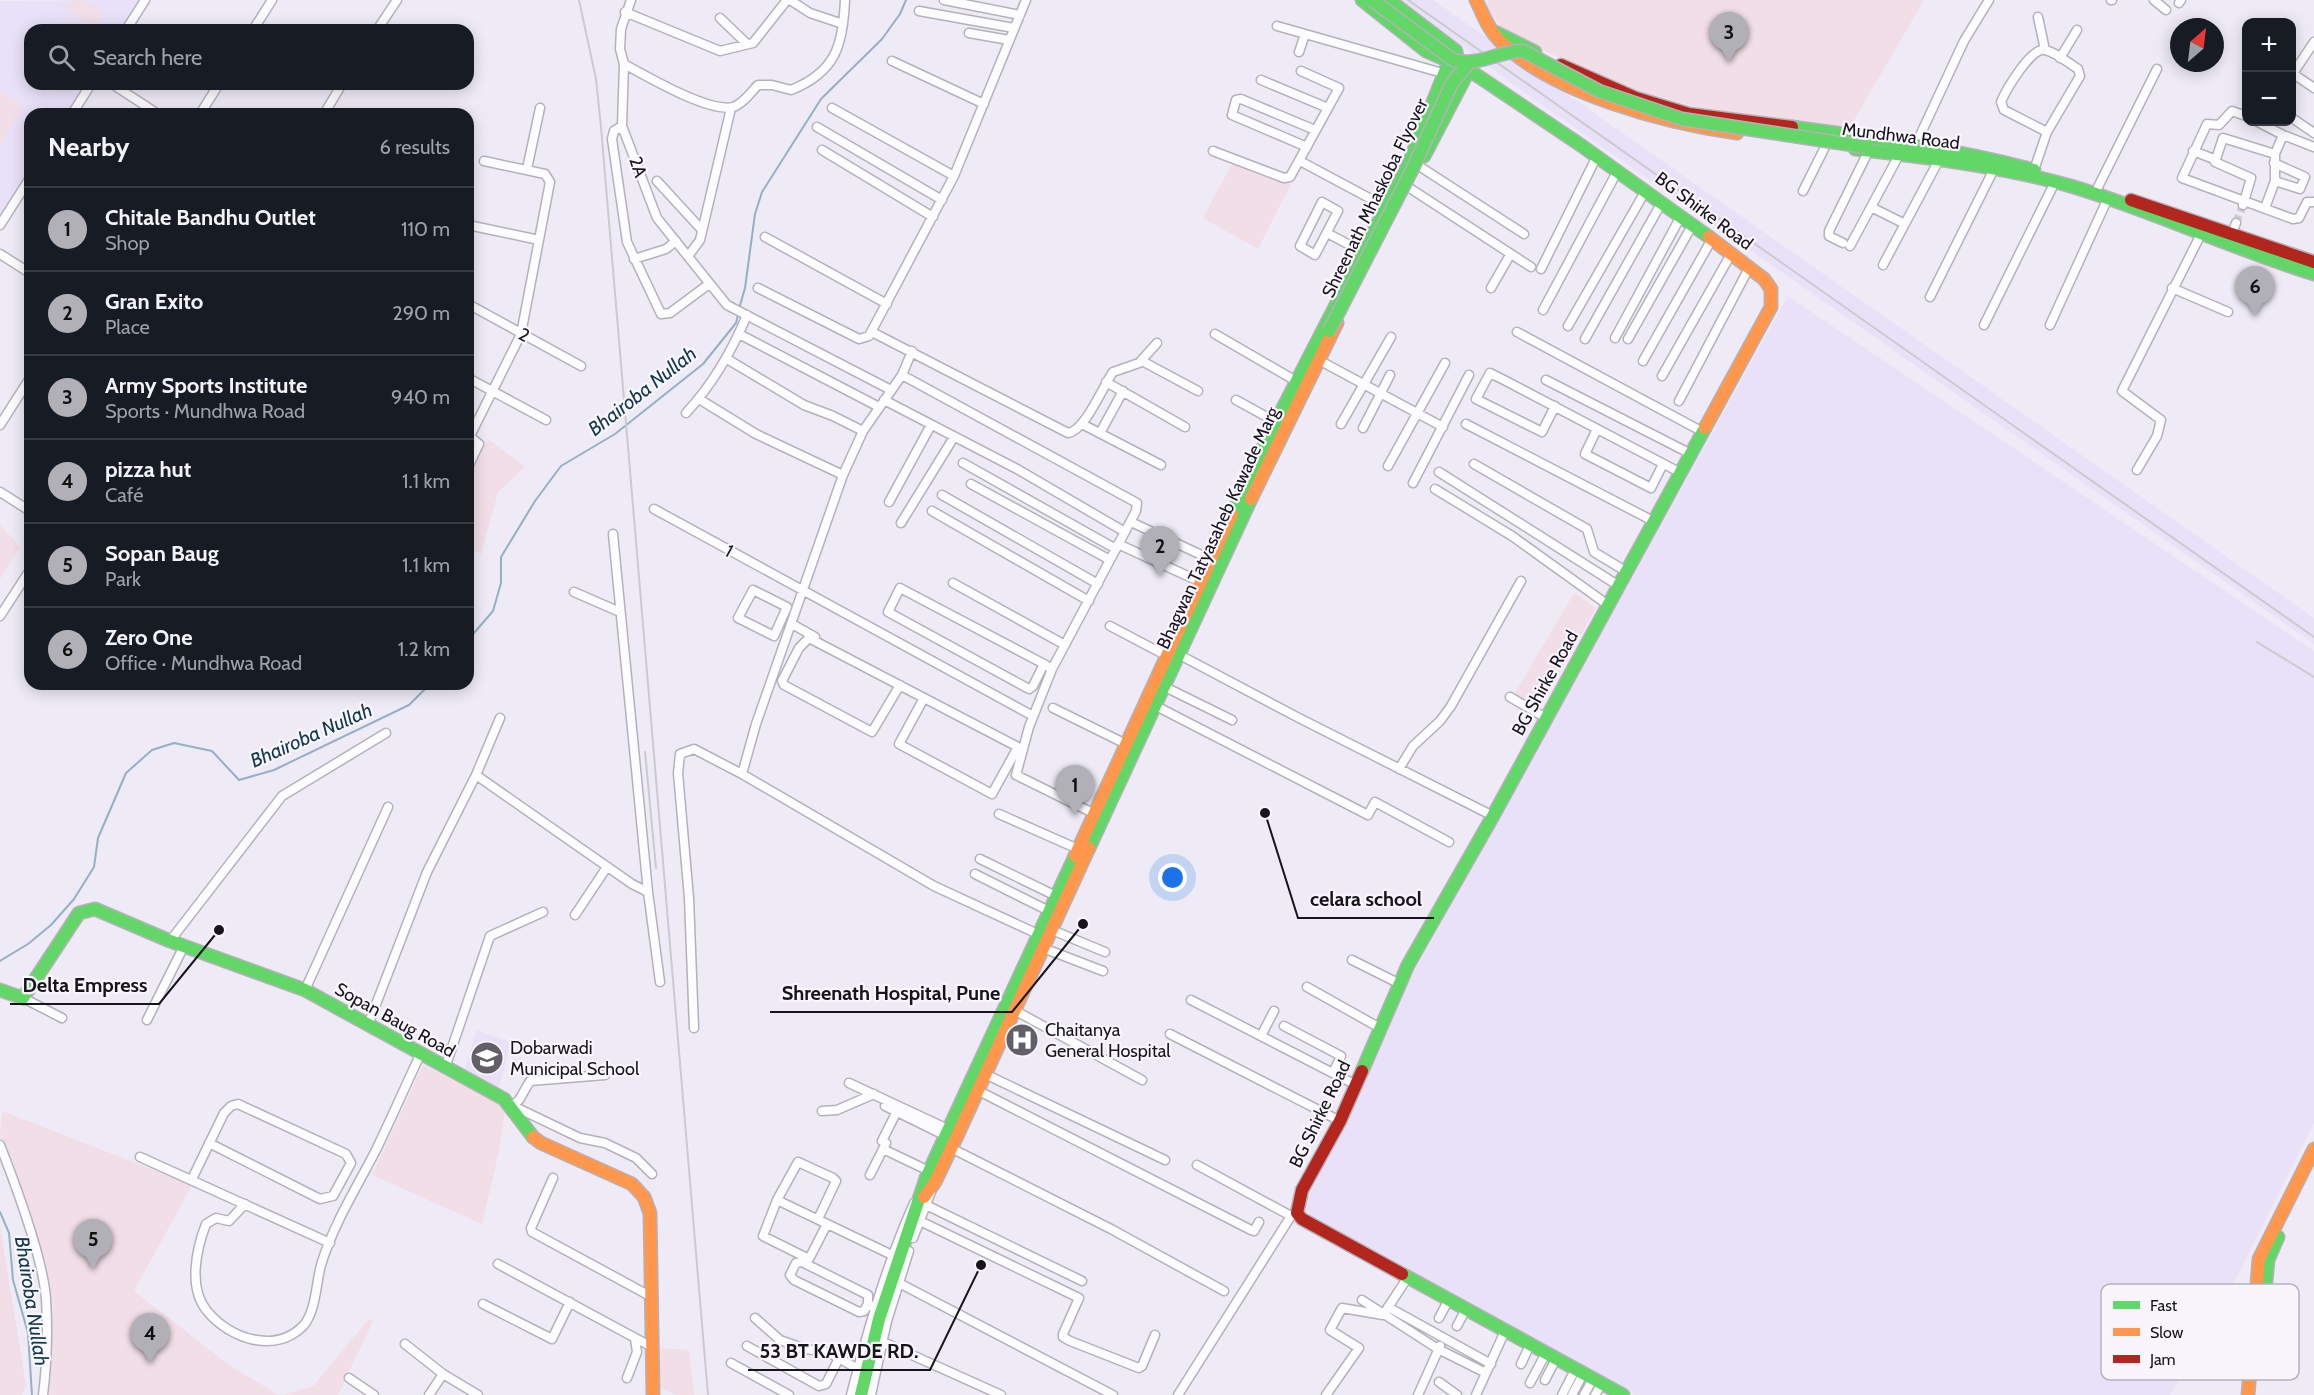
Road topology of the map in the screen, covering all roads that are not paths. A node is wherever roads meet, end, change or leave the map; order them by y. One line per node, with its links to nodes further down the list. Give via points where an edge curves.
1 (145, 0): 22 (street)
2 (272, 0): 23 (street)
3 (397, 0): 24 (street)
4 (631, 0): 18 (street, 2A)
5 (788, 0): 25 (street, via 810,13); 33 (street, via 756,40)
6 (845, 0): 25 (street)
7 (944, 0): 19 (street)
8 (1026, 0): 19 (street)
9 (1362, 0): 40 (street, BG Shirke Road)
10 (1372, 0): 40 (street, bridge)
11 (1380, 0): 73 (street, bridge, via 1462,56 1516,45 1613,92 1658,108 1705,120)
12 (1389, 0): 40 (street, via 1456,51)
13 (1476, 0): 28 (street, Mundhwa Road)
14 (1989, 0): 70 (street, via 1964,41)
15 (2154, 0): 16 (street)
16 (2166, 9)
17 (919, 11): 27 (street)
18 (625, 12): 33 (street, via 708,49 728,50); 39 (street, 2A, via 620,39)
19 (1020, 15): 27 (street)
20 (2038, 17): 35 (street)
21 (720, 18): 33 (street)
22 (130, 24)
23 (257, 24)
24 (381, 24)
25 (843, 24): 57 (street, via 839,49 824,69 790,90 758,85)
26 (1277, 26): 31 (street)
27 (1014, 28): 32 (street)
28 (1492, 30): 69 (street, Mundhwa Road, via 1624,93 1689,114); 71 (street, Mundhwa Road, via 1505,45 1552,75 1636,111 1686,126)
29 (2077, 30): 37 (street)
30 (969, 33): 32 (street)
31 (1305, 34): 36 (street); 40 (street)
32 (1009, 40): 51 (street)
33 (745, 42)
34 (2314, 42): 43 (street)
35 (2045, 50): 37 (street); 66 (street, via 2029,57 2001,102 2004,110)
36 (1299, 52)
37 (2060, 58): 66 (street, via 2078,69 2080,76)
38 (892, 61): 51 (street)
39 (624, 64): 57 (street, via 694,99); 62 (street, 2A)
40 (1458, 68): 73 (street, bridge, via 1501,53 1523,51 1599,91 1682,118); 79 (street, BG Shirke Road); 85 (street, Bhagwan Tatyasaheb Kawade Marg, via 1448,106); 104 (street, Bhagwan Tatyasaheb Kawade Marg); 160 (street, Shreenath Mhaskoba Flyover, bridge, via 1412,170)
41 (2157, 69): 96 (street)
42 (1301, 71): 59 (street, via 1338,86)
43 (2293, 72)
44 (2296, 77): 46 (street)
45 (1261, 80): 59 (street)
46 (2314, 88)
47 (87, 90): 52 (street)
48 (121, 90): 53 (street)
49 (215, 90): 54 (street)
50 (338, 90): 55 (street)
51 (984, 104): 90 (street)
52 (76, 108)
53 (149, 108)
54 (204, 108)
55 (328, 108)
56 (540, 108): 86 (street)
57 (731, 108): 114 (street)
58 (832, 108): 90 (street)
59 (1328, 108): 65 (street)
60 (2242, 114): 77 (street, via 2232,111 2219,125 2207,124)
61 (2296, 121): 67 (street)
62 (622, 126): 122 (street, 2A, via 657,218); 128 (street, via 614,131 612,139 627,242)
63 (2266, 126): 68 (street)
64 (817, 127): 100 (street)
65 (1316, 130): 72 (street); 72 (street, via 1236,100 1232,115)
66 (2047, 132): 89 (street)
67 (2314, 133)
68 (2283, 135): 74 (street); 82 (street)
69 (1901, 142): 70 (street, Mundhwa Road); 73 (street)
70 (1916, 144): 89 (street, Mundhwa Road)
71 (1826, 145): 73 (street, Mundhwa Road); 98 (street)
72 (1307, 147): 84 (street)
73 (1867, 147): 78 (street); 105 (street, via 1828,234 1847,245)
74 (2314, 147)
75 (822, 150): 108 (street)
76 (1213, 150): 84 (street, via 1284,178 1290,177)
77 (2193, 151): 81 (street); 103 (street, via 2181,177)
78 (1904, 155): 80 (street, Mundhwa Road); 105 (street)
79 (1597, 156): 88 (street, BG Shirke Road); 134 (street)
80 (1940, 158): 87 (street, Mundhwa Road); 111 (street)
81 (2214, 159): 82 (street, via 2226,137); 103 (street, via 2217,165 2250,178)
82 (2275, 159): 91 (street); 91 (street, via 2305,177 2300,189)
83 (484, 161): 86 (street)
84 (1300, 161): 104 (street)
85 (1419, 166): 95 (street, Bhagwan Tatyasaheb Kawade Marg); 117 (street)
86 (527, 169): 121 (street, via 545,174 550,182)
87 (1994, 169): 93 (street, Mundhwa Road); 140 (street)
88 (1618, 170): 97 (street, BG Shirke Road); 143 (street)
89 (2034, 170): 96 (street, Mundhwa Road)
90 (954, 176): 100 (street)
91 (2275, 180): 106 (street)
92 (657, 181): 114 (street)
93 (2055, 182): 99 (street, Mundhwa Road); 146 (street)
94 (24, 187): 112 (street)
95 (1408, 187): 127 (street); 160 (street, Bhagwan Tatyasaheb Kawade Marg)
96 (2098, 187): 115 (street, Mundhwa Road)
97 (1646, 190): 101 (street, BG Shirke Road); 147 (street)
98 (1803, 191)
99 (2108, 198): 115 (street, Mundhwa Road); 148 (street)
100 (942, 200): 108 (street)
101 (1662, 202): 107 (street, BG Shirke Road); 156 (street)
102 (2314, 202): 106 (street, via 2307,202 2299,218 2293,219)
103 (2244, 203): 106 (street)
104 (1386, 207): 123 (street, Bhagwan Tatyasaheb Kawade Marg)
105 (1871, 207): 111 (street)
106 (2265, 208)
107 (1681, 216): 110 (street, BG Shirke Road); 155 (street)
108 (933, 217): 141 (street)
109 (2236, 223): 118 (street)
110 (1693, 224): 120 (street, BG Shirke Road); 157 (street)
111 (1905, 224): 130 (street)
112 (0, 225)
113 (474, 226): 121 (street)
114 (702, 230): 126 (street, via 698,245)
115 (2203, 231): 118 (street, Mundhwa Road); 135 (street, Mundhwa Road); 139 (street)
116 (1327, 234): 116 (street, via 1315,255 1300,246 1322,202 1338,211); 123 (street)
117 (1524, 234)
118 (2231, 235): 129 (street, Mundhwa Road)
119 (765, 237): 141 (street)
120 (1712, 239): 125 (street, BG Shirke Road); 163 (street)
121 (539, 240): 151 (street)
122 (676, 241): 126 (street, 2A); 128 (street, via 666,249)
123 (1363, 252): 160 (street, Bhagwan Tatyasaheb Kawade Marg)
124 (0, 254): 133 (street)
125 (1731, 254): 132 (street, BG Shirke Road); 169 (street)
126 (689, 255): 136 (street, 2A)
127 (1510, 255): 131 (street); 138 (street)
128 (634, 259): 136 (street, via 663,315)
129 (2314, 262)
130 (1883, 265)
131 (1531, 267)
132 (1749, 268): 183 (street); 201 (street, BG Shirke Road, via 1771,289 1771,307)
133 (24, 269)
134 (1542, 269)
135 (2314, 274)
136 (709, 284): 145 (street, 2A, via 722,301)
137 (758, 288): 149 (street, via 859,339)
138 (1491, 288)
139 (2172, 288): 144 (street); 212 (street, via 2122,391 2161,420 2157,436)
140 (1930, 297)
141 (887, 304): 149 (street)
142 (474, 307): 151 (street, 2)
143 (1543, 310)
144 (2228, 312)
145 (746, 314): 152 (street); 176 (street, 2A)
146 (1984, 325)
147 (1568, 326)
148 (2050, 326)
149 (872, 332): 159 (street)
150 (1517, 332): 201 (street)
151 (521, 334): 165 (street, 2); 177 (street)
152 (739, 334): 161 (street); 184 (street)
153 (1215, 334): 172 (street)
154 (1391, 337): 174 (street)
155 (1615, 338)
156 (1585, 339)
157 (1628, 339)
158 (1157, 342): 162 (street)
159 (912, 351): 166 (street); 191 (street, via 1063,432 1074,433)
160 (1317, 356): 172 (street, Bhagwan Tatyasaheb Kawade Marg); 174 (street); 221 (street, Bhagwan Tatyasaheb Kawade Marg)
161 (727, 359): 181 (street); 200 (street, via 804,405)
162 (1142, 361): 173 (street, via 1113,372); 179 (street)
163 (1643, 361)
164 (1445, 363): 187 (street)
165 (581, 366)
166 (902, 375): 176 (street); 226 (street, via 1133,500 1138,506)
167 (1390, 375): 180 (street)
168 (1470, 375): 197 (street)
169 (1662, 376)
170 (1546, 380): 206 (street)
171 (474, 381): 177 (street)
172 (1296, 381): 189 (street, Bhagwan Tatyasaheb Kawade Marg)
173 (1106, 382): 178 (street); 191 (street)
174 (1364, 386): 180 (street); 192 (street)
175 (24, 387): 193 (street)
176 (891, 390): 184 (street)
177 (493, 391): 188 (street); 195 (street)
178 (1123, 391): 196 (street); 202 (street)
179 (1198, 391)
180 (1381, 394): 187 (street); 198 (street)
181 (699, 399): 186 (street); 215 (street, via 756,434)
182 (1236, 400): 189 (street)
183 (1679, 401)
184 (881, 403): 194 (street); 200 (street)
185 (1555, 406): 185 (street, via 1490,373 1476,399 1542,432); 199 (street)
186 (686, 413)
187 (1416, 413): 197 (street); 211 (street)
188 (546, 420)
189 (1276, 422): 221 (street, Bhagwan Tatyasaheb Kawade Marg)
190 (1467, 423): 227 (street)
191 (1082, 424): 202 (street)
192 (1341, 424)
193 (0, 425)
194 (931, 425): 203 (street); 222 (street)
195 (474, 426)
196 (1185, 427)
197 (1443, 427): 216 (street)
198 (1364, 428)
199 (1597, 429): 209 (street); 209 (street, via 1585,454 1651,488)
200 (863, 431): 215 (street)
201 (1703, 432): 206 (street, BG Shirke Road)
202 (1100, 433): 210 (street)
203 (954, 437): 228 (street); 229 (street)
204 (474, 440): 205 (street, via 479,444)
205 (474, 454)
206 (1691, 454): 214 (street, BG Shirke Road)
207 (963, 463): 231 (street)
208 (1474, 464): 234 (street, via 1587,530 1594,552)
209 (1664, 464): 214 (street)
210 (1161, 465)
211 (1388, 466)
212 (2137, 470)
213 (1439, 472): 240 (street)
214 (1681, 473): 227 (street, BG Shirke Road)
215 (843, 475): 242 (street)
216 (1413, 483)
217 (971, 484): 232 (street)
218 (1435, 489): 244 (street, via 1512,536)
219 (0, 492): 223 (street)
220 (942, 495): 238 (street)
221 (1246, 497): 233 (street, Bhagwan Tatyasaheb Kawade Marg); 239 (street, Bhagwan Tatyasaheb Kawade Marg)
222 (889, 502)
223 (24, 507)
224 (654, 509): 242 (street, 1)
225 (932, 511): 243 (street)
226 (1131, 522): 229 (street); 233 (street)
227 (1655, 522): 234 (street, BG Shirke Road)
228 (901, 523)
229 (1125, 532): 231 (street)
230 (613, 534): 245 (street)
231 (1117, 546): 232 (street); 239 (street)
232 (1110, 560): 238 (street)
233 (1212, 560): 239 (street, Bhagwan Tatyasaheb Kawade Marg)
234 (1627, 572): 240 (street, BG Shirke Road)
235 (24, 579): 246 (street)
236 (1521, 581): 267 (street, via 1451,706 1413,746)
237 (953, 583): 250 (street)
238 (1098, 584): 243 (street)
239 (1206, 585): 251 (street, Bhagwan Tatyasaheb Kawade Marg)
240 (1619, 586): 244 (street, BG Shirke Road)
241 (574, 592): 245 (street)
242 (804, 592): 249 (street); 259 (street, 1)
243 (1089, 601): 250 (street)
244 (1608, 605): 261 (street, BG Shirke Road)
245 (620, 612): 280 (street)
246 (0, 616)
247 (1110, 626): 251 (street)
248 (779, 628): 248 (street, via 774,636 738,618 753,590 787,607); 249 (street)
249 (790, 628): 265 (street); 268 (street)
250 (1065, 645): 252 (street)
251 (1172, 653): 254 (street, Bhagwan Tatyasaheb Kawade Marg); 264 (street, Bhagwan Tatyasaheb Kawade Marg); 267 (street)
252 (1048, 667): 252 (street, via 1029,689 888,612 900,588); 259 (street)
253 (900, 686): 253 (street, via 872,732 782,681 799,648 809,638); 256 (street)
254 (1163, 686): 257 (street, Bhagwan Tatyasaheb Kawade Marg); 262 (street)
255 (1510, 697): 261 (street)
256 (924, 698): 266 (street, via 1018,747); 266 (street, via 898,744 992,794)
257 (1154, 705): 264 (street, Bhagwan Tatyasaheb Kawade Marg); 275 (street, via 1368,815 1375,802)
258 (1053, 708): 264 (street)
259 (1033, 716): 265 (street)
260 (500, 718): 270 (street)
261 (1546, 718): 274 (street, BG Shirke Road)
262 (1232, 720)
263 (387, 733): 286 (street, via 282,796)
264 (1129, 746): 273 (street, Bhagwan Tatyasaheb Kawade Marg)
265 (1023, 748): 269 (street)
266 (1006, 769): 269 (street)
267 (1399, 769): 274 (street)
268 (742, 774): 285 (street, via 934,886); 304 (street, via 694,749 687,750 678,761)
269 (1016, 774): 273 (street)
270 (476, 775): 278 (street); 302 (street, via 427,872)
271 (388, 807): 295 (street)
272 (999, 814): 276 (street)
273 (1098, 815): 276 (street, Bhagwan Tatyasaheb Kawade Marg); 285 (street, Bhagwan Tatyasaheb Kawade Marg)
274 (1493, 816): 292 (street, BG Shirke Road)
275 (1449, 842)
276 (1078, 849): 281 (street, Bhagwan Tatyasaheb Kawade Marg)
277 (980, 859): 281 (street)
278 (607, 867): 280 (street); 284 (street)
279 (975, 874): 282 (street)
280 (648, 892): 291 (street)
281 (1056, 896): 282 (street, Bhagwan Tatyasaheb Kawade Marg)
282 (1049, 911): 285 (street, Bhagwan Tatyasaheb Kawade Marg)
283 (543, 912): 310 (street, via 490,936)
284 (575, 915)
285 (1045, 938): 288 (street); 290 (street); 298 (street, Bhagwan Tatyasaheb Kawade Marg); 308 (street, Bhagwan Tatyasaheb Kawade Marg)
286 (170, 941): 287 (street, Sopan Baug Road); 296 (street, Sopan Baug Road, via 95,909 82,910)
287 (184, 946): 295 (street, Sopan Baug Road); 301 (street)
288 (1105, 952)
289 (1352, 960): 292 (street)
290 (1103, 971)
291 (660, 982)
292 (1398, 983): 305 (street, BG Shirke Road)
293 (1307, 987): 305 (street)
294 (0, 990): 296 (street)
295 (305, 990): 302 (street, Sopan Baug Road)
296 (23, 998): 300 (street)
297 (1191, 1000): 307 (street)
298 (1014, 1010): 308 (street, Bhagwan Tatyasaheb Kawade Marg); 314 (street)
299 (1274, 1011): 307 (street)
300 (62, 1017)
301 (147, 1020)
302 (368, 1025): 309 (street, Sopan Baug Road)
303 (1284, 1026): 311 (street, via 1341,1056)
304 (694, 1028)
305 (1380, 1028): 316 (street, BG Shirke Road)
306 (1170, 1034): 323 (street)
307 (1261, 1036): 311 (street)
308 (993, 1042): 312 (street, Bhagwan Tatyasaheb Kawade Marg); 317 (street, Bhagwan Tatyasaheb Kawade Marg)
309 (420, 1055): 310 (street, Sopan Baug Road); 340 (street)
310 (445, 1068): 319 (street, Sopan Baug Road)
311 (1333, 1073): 316 (street)
312 (985, 1074): 317 (street, Bhagwan Tatyasaheb Kawade Marg); 331 (street)
313 (605, 1075): 319 (street, via 530,1081 519,1100)
314 (1142, 1080)
315 (849, 1083): 318 (street)
316 (1356, 1085): 323 (street, BG Shirke Road)
317 (973, 1088): 324 (street, Bhagwan Tatyasaheb Kawade Marg); 347 (street, via 1251,1230)
318 (874, 1094): 322 (street, via 837,1110); 324 (street)
319 (511, 1104): 334 (street, via 580,1138 605,1143 636,1158); 358 (street, Sopan Baug Road, via 529,1133 541,1143 641,1191 650,1213)
320 (885, 1106): 321 (street)
321 (897, 1111): 324 (street); 328 (street, via 882,1141 886,1143)
322 (822, 1112)
323 (1340, 1121): 344 (street, BG Shirke Road, via 1302,1190)
324 (951, 1133): 327 (street, Bhagwan Tatyasaheb Kawade Marg); 336 (street, Bhagwan Tatyasaheb Kawade Marg)
325 (209, 1143): 338 (street); 339 (street, via 320,1199 333,1196); 339 (street, via 224,1113 231,1106 244,1105 349,1157 350,1168)
326 (0, 1146): 397 (street, via 30,1232 46,1297)
327 (951, 1148): 336 (street, Bhagwan Tatyasaheb Kawade Marg); 357 (street)
328 (883, 1149): 335 (street); 336 (street)
329 (2314, 1149): 355 (street, via 2259,1259)
330 (140, 1157): 338 (street)
331 (1165, 1160)
332 (2314, 1163): 356 (street, via 2268,1260)
333 (1197, 1165): 344 (street)
334 (652, 1174)
335 (870, 1175)
336 (930, 1177): 343 (street, Bhagwan Tatyasaheb Kawade Marg); 350 (street)
337 (553, 1178): 358 (street, via 532,1232)
338 (192, 1179): 342 (street)
339 (343, 1179): 340 (street)
340 (357, 1186): 349 (street)
341 (777, 1200): 345 (street); 345 (street, via 796,1165 802,1162 836,1181); 348 (street, via 763,1236 805,1258 812,1257)
342 (245, 1204): 349 (street); 349 (street, via 229,1221 216,1218 206,1224 197,1260 198,1294 206,1310 224,1328 259,1342 294,1333 312,1309)
343 (923, 1204): 346 (street); 353 (street); 404 (street, Bhagwan Tatyasaheb Kawade Marg, via 879,1319)
344 (1294, 1214): 352 (street); 408 (street)
345 (819, 1220): 348 (street)
346 (920, 1221): 354 (street); 371 (street, via 1079,1298 1063,1334 1070,1341 1139,1368)
347 (1259, 1222)
348 (827, 1224): 350 (street)
349 (330, 1243)
350 (892, 1255): 363 (street)
351 (498, 1264): 361 (street)
352 (1408, 1277): 359 (street); 364 (street)
353 (1083, 1281)
354 (899, 1283): 374 (street); 407 (street)
355 (2257, 1284)
356 (2266, 1284)
357 (1224, 1291)
358 (650, 1296): 378 (street, Sopan Baug Road)
359 (1449, 1299): 365 (street); 368 (street)
360 (1362, 1300): 366 (street)
361 (570, 1302): 362 (street, via 552,1339); 372 (street)
362 (483, 1304)
363 (871, 1306): 363 (street, via 859,1312 790,1275 796,1263 802,1262 868,1295); 385 (street)
364 (1388, 1307): 366 (street); 373 (street)
365 (1466, 1309): 369 (street); 370 (street)
366 (1383, 1315): 379 (street); 409 (street, via 1342,1308 1330,1330 1359,1348)
367 (755, 1318): 381 (street, via 780,1340 828,1352)
368 (1439, 1318)
369 (1457, 1326)
370 (1505, 1331): 376 (street); 383 (street)
371 (1155, 1335)
372 (635, 1338): 378 (street); 390 (street, via 637,1352)
373 (1443, 1340): 379 (street); 383 (street)
374 (883, 1342): 405 (street); 406 (street)
375 (405, 1344): 387 (street)
376 (1530, 1345): 380 (street); 384 (street)
377 (747, 1346): 381 (street, via 819,1386 826,1384)
378 (652, 1347): 401 (street, Sopan Baug Road)
379 (1438, 1349): 386 (street); 410 (street)
380 (1551, 1356): 388 (street); 391 (street); 395 (street)
381 (838, 1360): 385 (street)
382 (731, 1363): 402 (street)
383 (1491, 1364): 386 (street)
384 (1521, 1364)
385 (858, 1369): 403 (street)
386 (1486, 1373): 412 (street)
387 (443, 1374): 399 (street); 400 (street)
388 (1588, 1376): 396 (street); 413 (street); 414 (street); 415 (street); 416 (street)
389 (349, 1378): 398 (street)
390 (627, 1378)
391 (1545, 1380)
392 (2249, 1380): 417 (street)
393 (2256, 1380): 418 (street)
394 (1439, 1382): 411 (street)
395 (1530, 1383)
396 (1620, 1394)
397 (44, 1395)
398 (374, 1395)
399 (429, 1395)
400 (478, 1395)
401 (653, 1395)
402 (789, 1395)
403 (851, 1395)
404 (861, 1395)
405 (871, 1395)
406 (1001, 1395)
407 (1113, 1395)
408 (1178, 1395)
409 (1326, 1395)
410 (1418, 1395)
411 (1457, 1395)
412 (1476, 1395)
413 (1562, 1395)
414 (1572, 1395)
415 (1584, 1395)
416 (1595, 1395)
417 (2248, 1395)
418 (2255, 1395)

